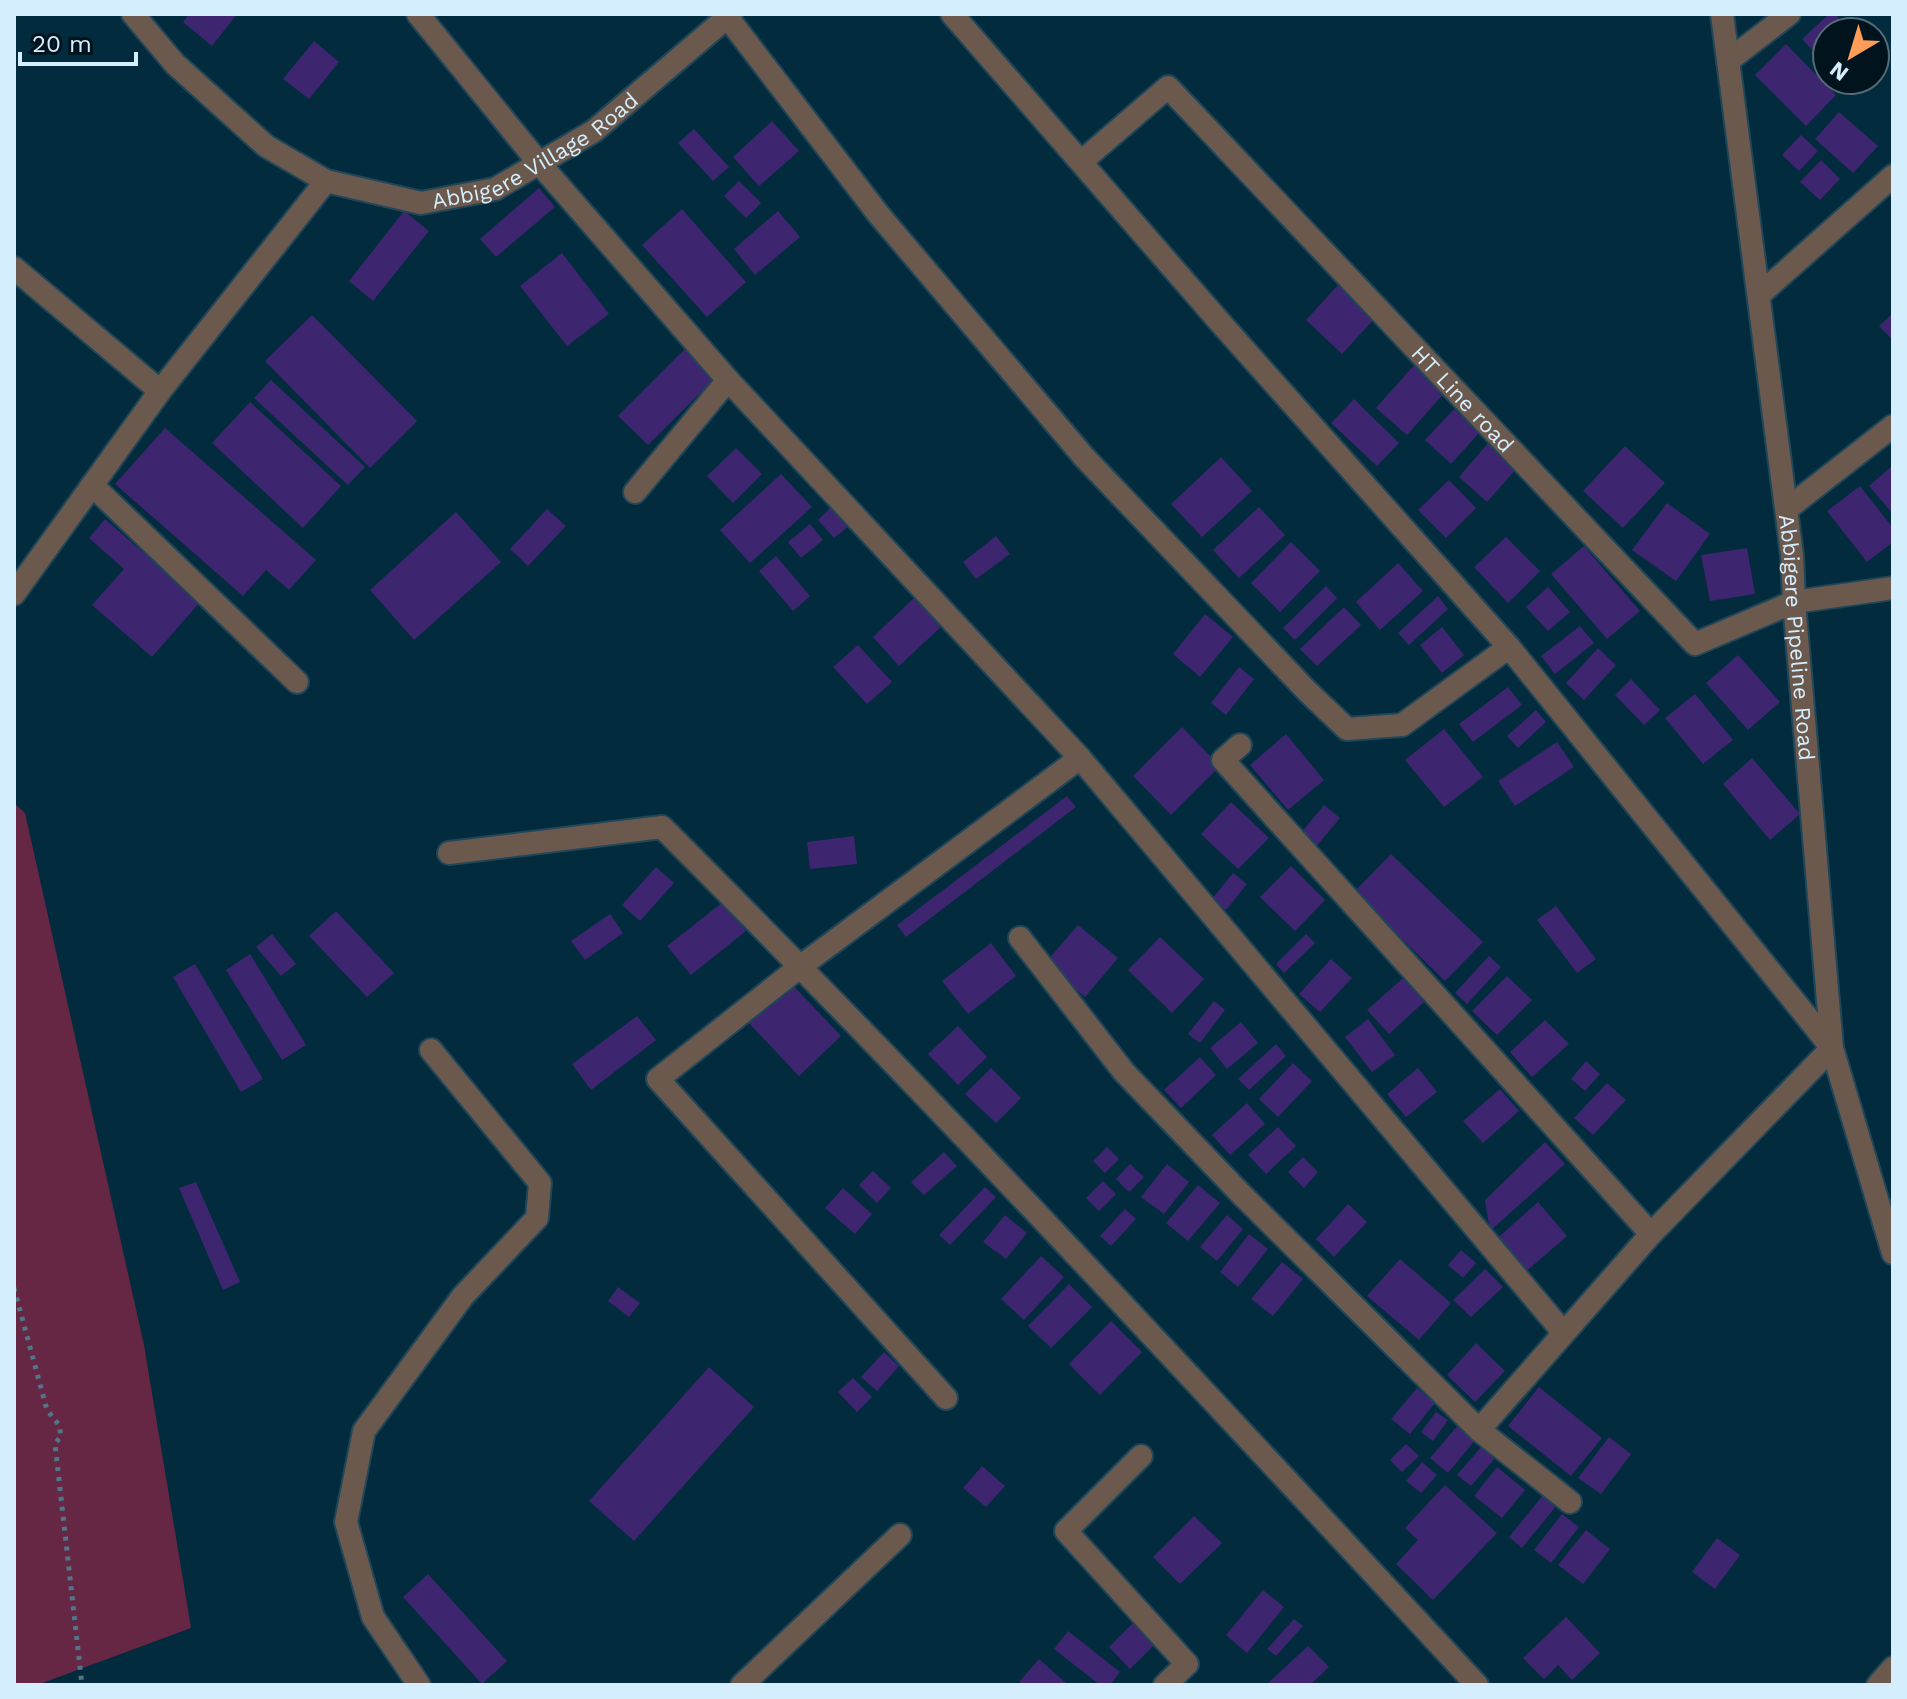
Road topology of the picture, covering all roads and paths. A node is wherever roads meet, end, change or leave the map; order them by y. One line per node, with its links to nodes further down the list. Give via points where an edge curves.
1 (133, 14): 11 (street, Abbigere Village Road, via 175,64 266,146)
2 (418, 14): 9 (street)
3 (952, 14): 8 (street)
4 (1722, 14): 7 (street, Abbigere Pipeline Road)
5 (1789, 14): 7 (street)
6 (728, 15): 9 (street, Abbigere Village Road, via 594,131); 23 (street, via 879,215 1084,457 1347,729 1402,725)
7 (1728, 61): 13 (street, Abbigere Pipeline Road)
8 (1081, 162): 22 (street, HT Line road, via 1168,87 1695,644); 23 (street)
9 (539, 163): 11 (street, Abbigere Village Road, via 495,189 421,203); 14 (street)
10 (1893, 176): 13 (street)
11 (326, 181): 15 (street)
12 (17, 277): 15 (street)
13 (1759, 295): 19 (street, Abbigere Pipeline Road)
14 (728, 380): 18 (street); 26 (street)
15 (160, 391): 17 (street)
16 (1893, 426): 19 (street)
17 (92, 485): 21 (street); 24 (street)
18 (635, 492)
19 (1787, 509): 22 (street, Abbigere Pipeline Road)
20 (1893, 588): 22 (street, HT Line road)
21 (14, 594)
22 (1794, 602): 30 (street, Abbigere Pipeline Road)
23 (1509, 647): 30 (street)
24 (297, 682)
25 (1240, 745): 32 (street, via 1223,760)
26 (1080, 758): 29 (street); 35 (street)
27 (449, 853): 29 (street, via 662,827)
28 (1020, 938): 37 (street, via 1124,1072)
29 (801, 966): 36 (street, via 658,1079); 46 (street)
30 (1832, 1048): 32 (street); 33 (street, Abbigere Pipeline Road)
31 (431, 1050): 43 (street, via 540,1183 537,1218 463,1296 364,1431 346,1522 373,1617)
32 (1651, 1234): 35 (street)
33 (1893, 1253)
34 (14, 1288): 42 (path, via 47,1410 61,1436 55,1444)
35 (1563, 1332): 37 (street)
36 (946, 1398)
37 (1479, 1430): 39 (street)
38 (1141, 1456): 45 (street, via 1066,1531 1187,1664)
39 (1570, 1502)
40 (900, 1535): 44 (street)
41 (1893, 1668): 47 (street)
42 (82, 1685)
43 (419, 1685)
44 (742, 1685)
45 (1165, 1685)
46 (1477, 1685)
47 (1878, 1685)

